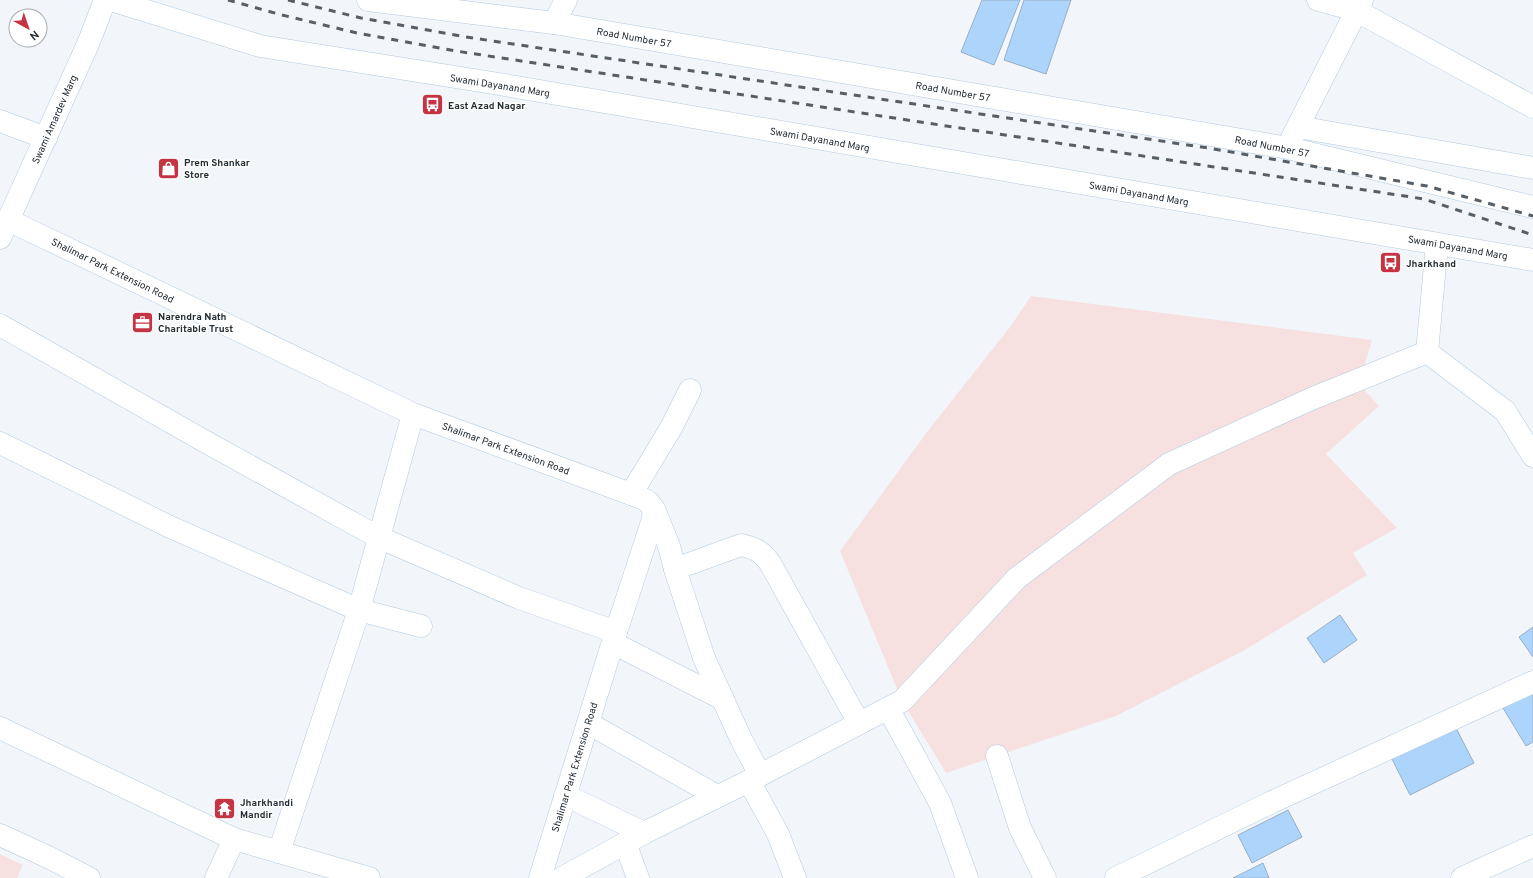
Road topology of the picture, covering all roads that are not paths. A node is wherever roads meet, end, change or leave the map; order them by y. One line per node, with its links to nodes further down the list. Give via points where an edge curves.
1 (105, 0): 11 (street, Swami Amardev Marg)
2 (110, 0): 16 (street, Swami Dayanand Marg, via 260,46 500,84)
3 (368, 0): 7 (street, Road Number 57)
4 (566, 0): 7 (street)
5 (1318, 0): 6 (street)
6 (1359, 5): 8 (street); 10 (street)
7 (554, 23): 12 (street, Road Number 57)
8 (1533, 107)
9 (0, 121): 11 (street)
10 (1298, 127): 12 (street); 13 (street)
11 (46, 138): 15 (street, Swami Amardev Marg)
12 (1288, 148): 14 (street, Road Number 57)
13 (1533, 168)
14 (1533, 206)
15 (4, 229): 21 (street, Shalimar Park Extension Road)
16 (1437, 244): 17 (street, Swami Dayanand Marg); 19 (street)
17 (1533, 260)
18 (0, 325): 26 (street)
19 (1427, 352): 23 (street, via 1505,411); 33 (street, via 1311,399 1169,464 1017,578)
20 (690, 390): 24 (street, via 664,441)
21 (413, 414): 24 (street, Shalimar Park Extension Road); 26 (street)
22 (0, 443): 28 (street, via 168,526)
23 (1533, 456)
24 (631, 494): 25 (street, Shalimar Park Extension Road, via 645,499)
25 (654, 509): 27 (street); 30 (street, Shalimar Park Extension Road, via 653,519)
26 (378, 536): 28 (street); 30 (street)
27 (675, 569): 32 (street, via 704,658); 35 (street, via 741,544 761,552 770,563)
28 (359, 610): 29 (street); 46 (street)
29 (421, 626)
30 (614, 638): 32 (street); 34 (street, Shalimar Park Extension Road)
31 (1533, 682): 56 (street, via 1272,802)
32 (723, 699): 38 (street)
33 (895, 705): 35 (street); 54 (street, via 940,803)
34 (588, 723): 39 (street, Shalimar Park Extension Road); 40 (street)
35 (859, 723): 38 (street)
36 (0, 728): 43 (street)
37 (997, 756): 55 (street, via 1020,828)
38 (754, 778): 40 (street); 53 (street)
39 (566, 795): 41 (street); 50 (street, Shalimar Park Extension Road)
40 (718, 796): 41 (street)
41 (644, 833): 44 (street)
42 (0, 835): 47 (street)
43 (234, 839): 46 (street); 48 (street)
44 (625, 843): 51 (street); 52 (street)
45 (1533, 847): 57 (street)
46 (279, 852): 49 (street)
47 (89, 878)
48 (216, 878)
49 (369, 878)
50 (540, 878)
51 (562, 878)
52 (638, 878)
53 (795, 878)
54 (967, 878)
55 (1045, 878)
56 (1116, 878)
57 (1462, 878)

